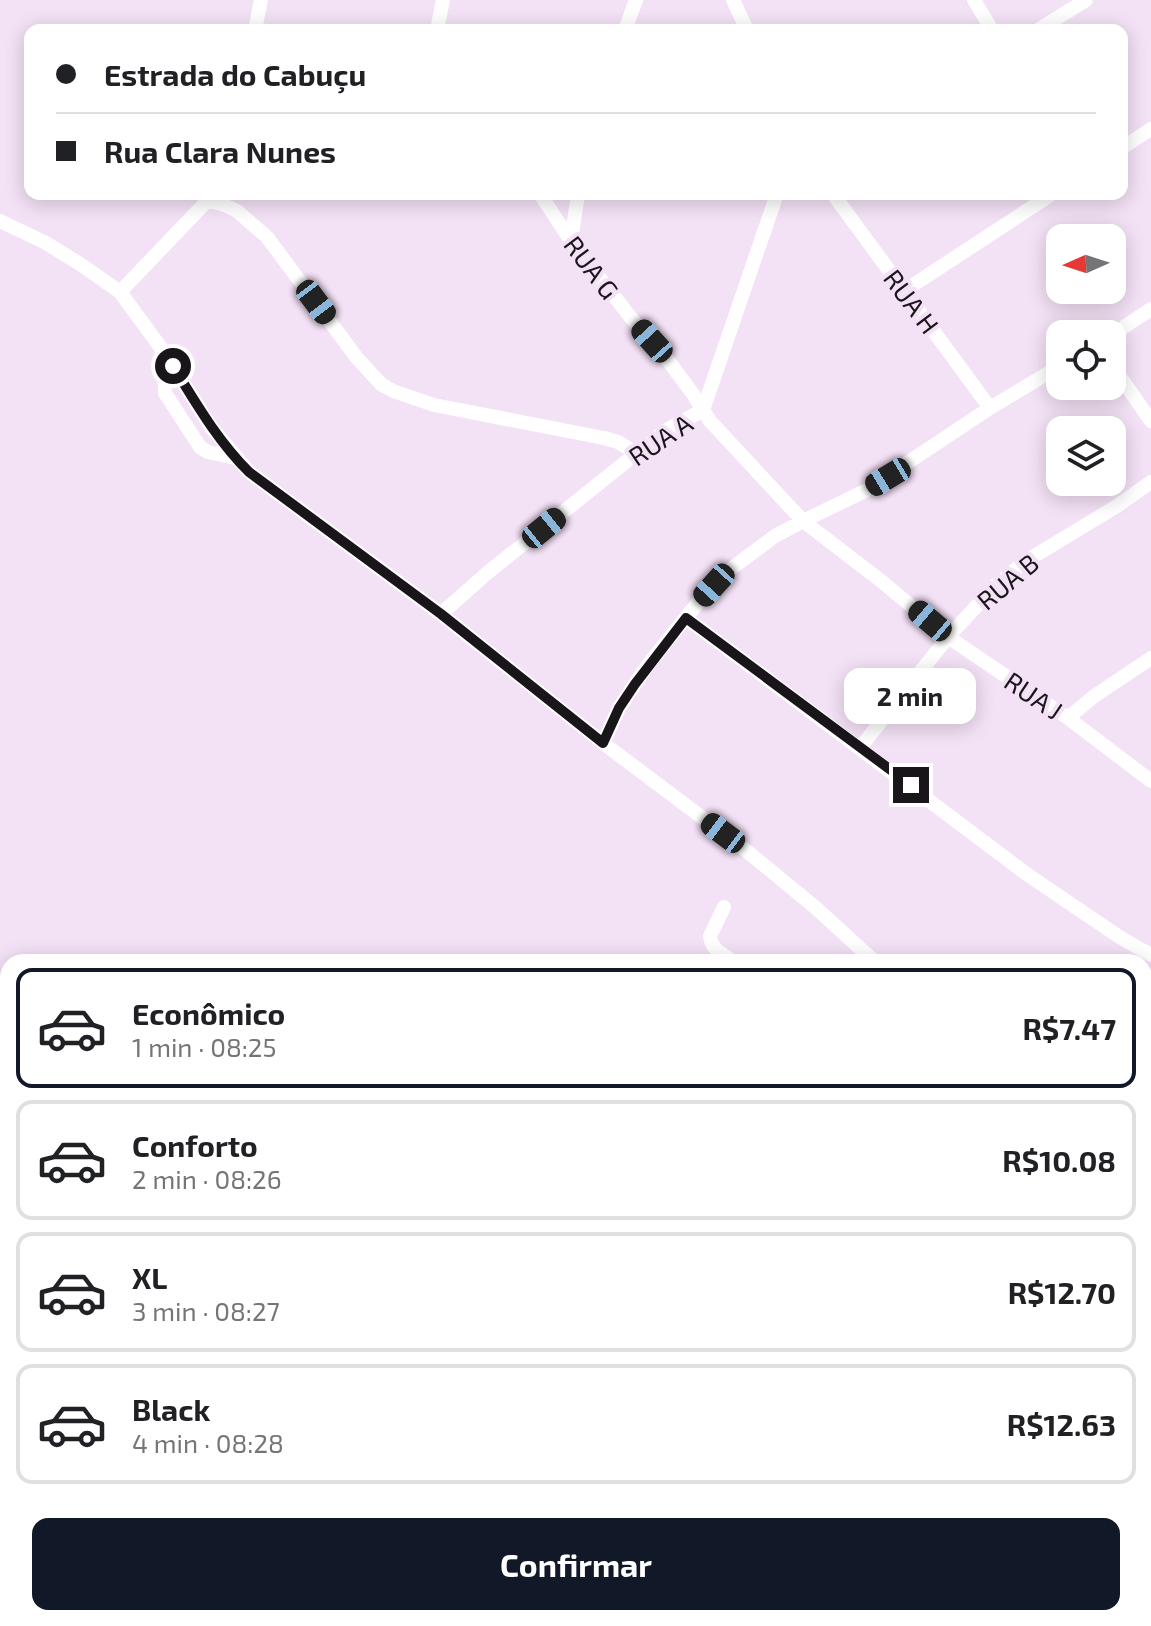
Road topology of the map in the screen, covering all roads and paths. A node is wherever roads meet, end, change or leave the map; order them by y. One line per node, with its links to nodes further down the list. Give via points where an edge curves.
1 (261, 0): 7 (street)
2 (443, 0): 8 (street)
3 (636, 0): 9 (street)
4 (733, 0): 10 (street)
5 (974, 0): 11 (street)
6 (1086, 0): 12 (street)
7 (256, 24)
8 (438, 24)
9 (627, 24)
10 (744, 24)
11 (988, 24)
12 (1048, 24)
13 (1151, 129): 14 (street)
14 (1128, 144)
15 (207, 200): 25 (street)
16 (215, 200): 33 (street, via 267,237 381,384 434,405 604,438)
17 (544, 200): 23 (street, RUA G)
18 (577, 200): 23 (street)
19 (775, 200): 31 (street, RUA A)
20 (837, 200): 24 (street, RUA H)
21 (1043, 200): 24 (street)
22 (0, 221): 25 (street, via 46,243)
23 (571, 241): 31 (street, RUA G)
24 (904, 291): 30 (street, RUA H)
25 (120, 292): 36 (street, via 235,459)
26 (1151, 309): 27 (street)
27 (1126, 326)
28 (1046, 374): 30 (street)
29 (1126, 385): 32 (street)
30 (990, 408): 35 (street, via 865,491)
31 (703, 410): 33 (street, RUA A); 35 (street, RUA G)
32 (1151, 421)
33 (636, 453): 36 (street, RUA A)
34 (1151, 482): 38 (street, RUA B, via 1006,576)
35 (803, 521): 37 (street, via 728,571); 38 (street, RUA J)
36 (441, 614): 41 (street)
37 (686, 618): 41 (street, via 619,708); 42 (street)
38 (948, 637): 40 (street, RUA J); 42 (street, RUA B)
39 (1151, 658): 40 (street)
40 (1068, 718): 43 (street, RUA J)
41 (603, 743): 46 (street, via 772,871)
42 (860, 748): 47 (street, via 1028,875)
43 (1151, 781)
44 (724, 907): 45 (street, via 710,936)
45 (722, 954)
46 (862, 954)
47 (1149, 954)

